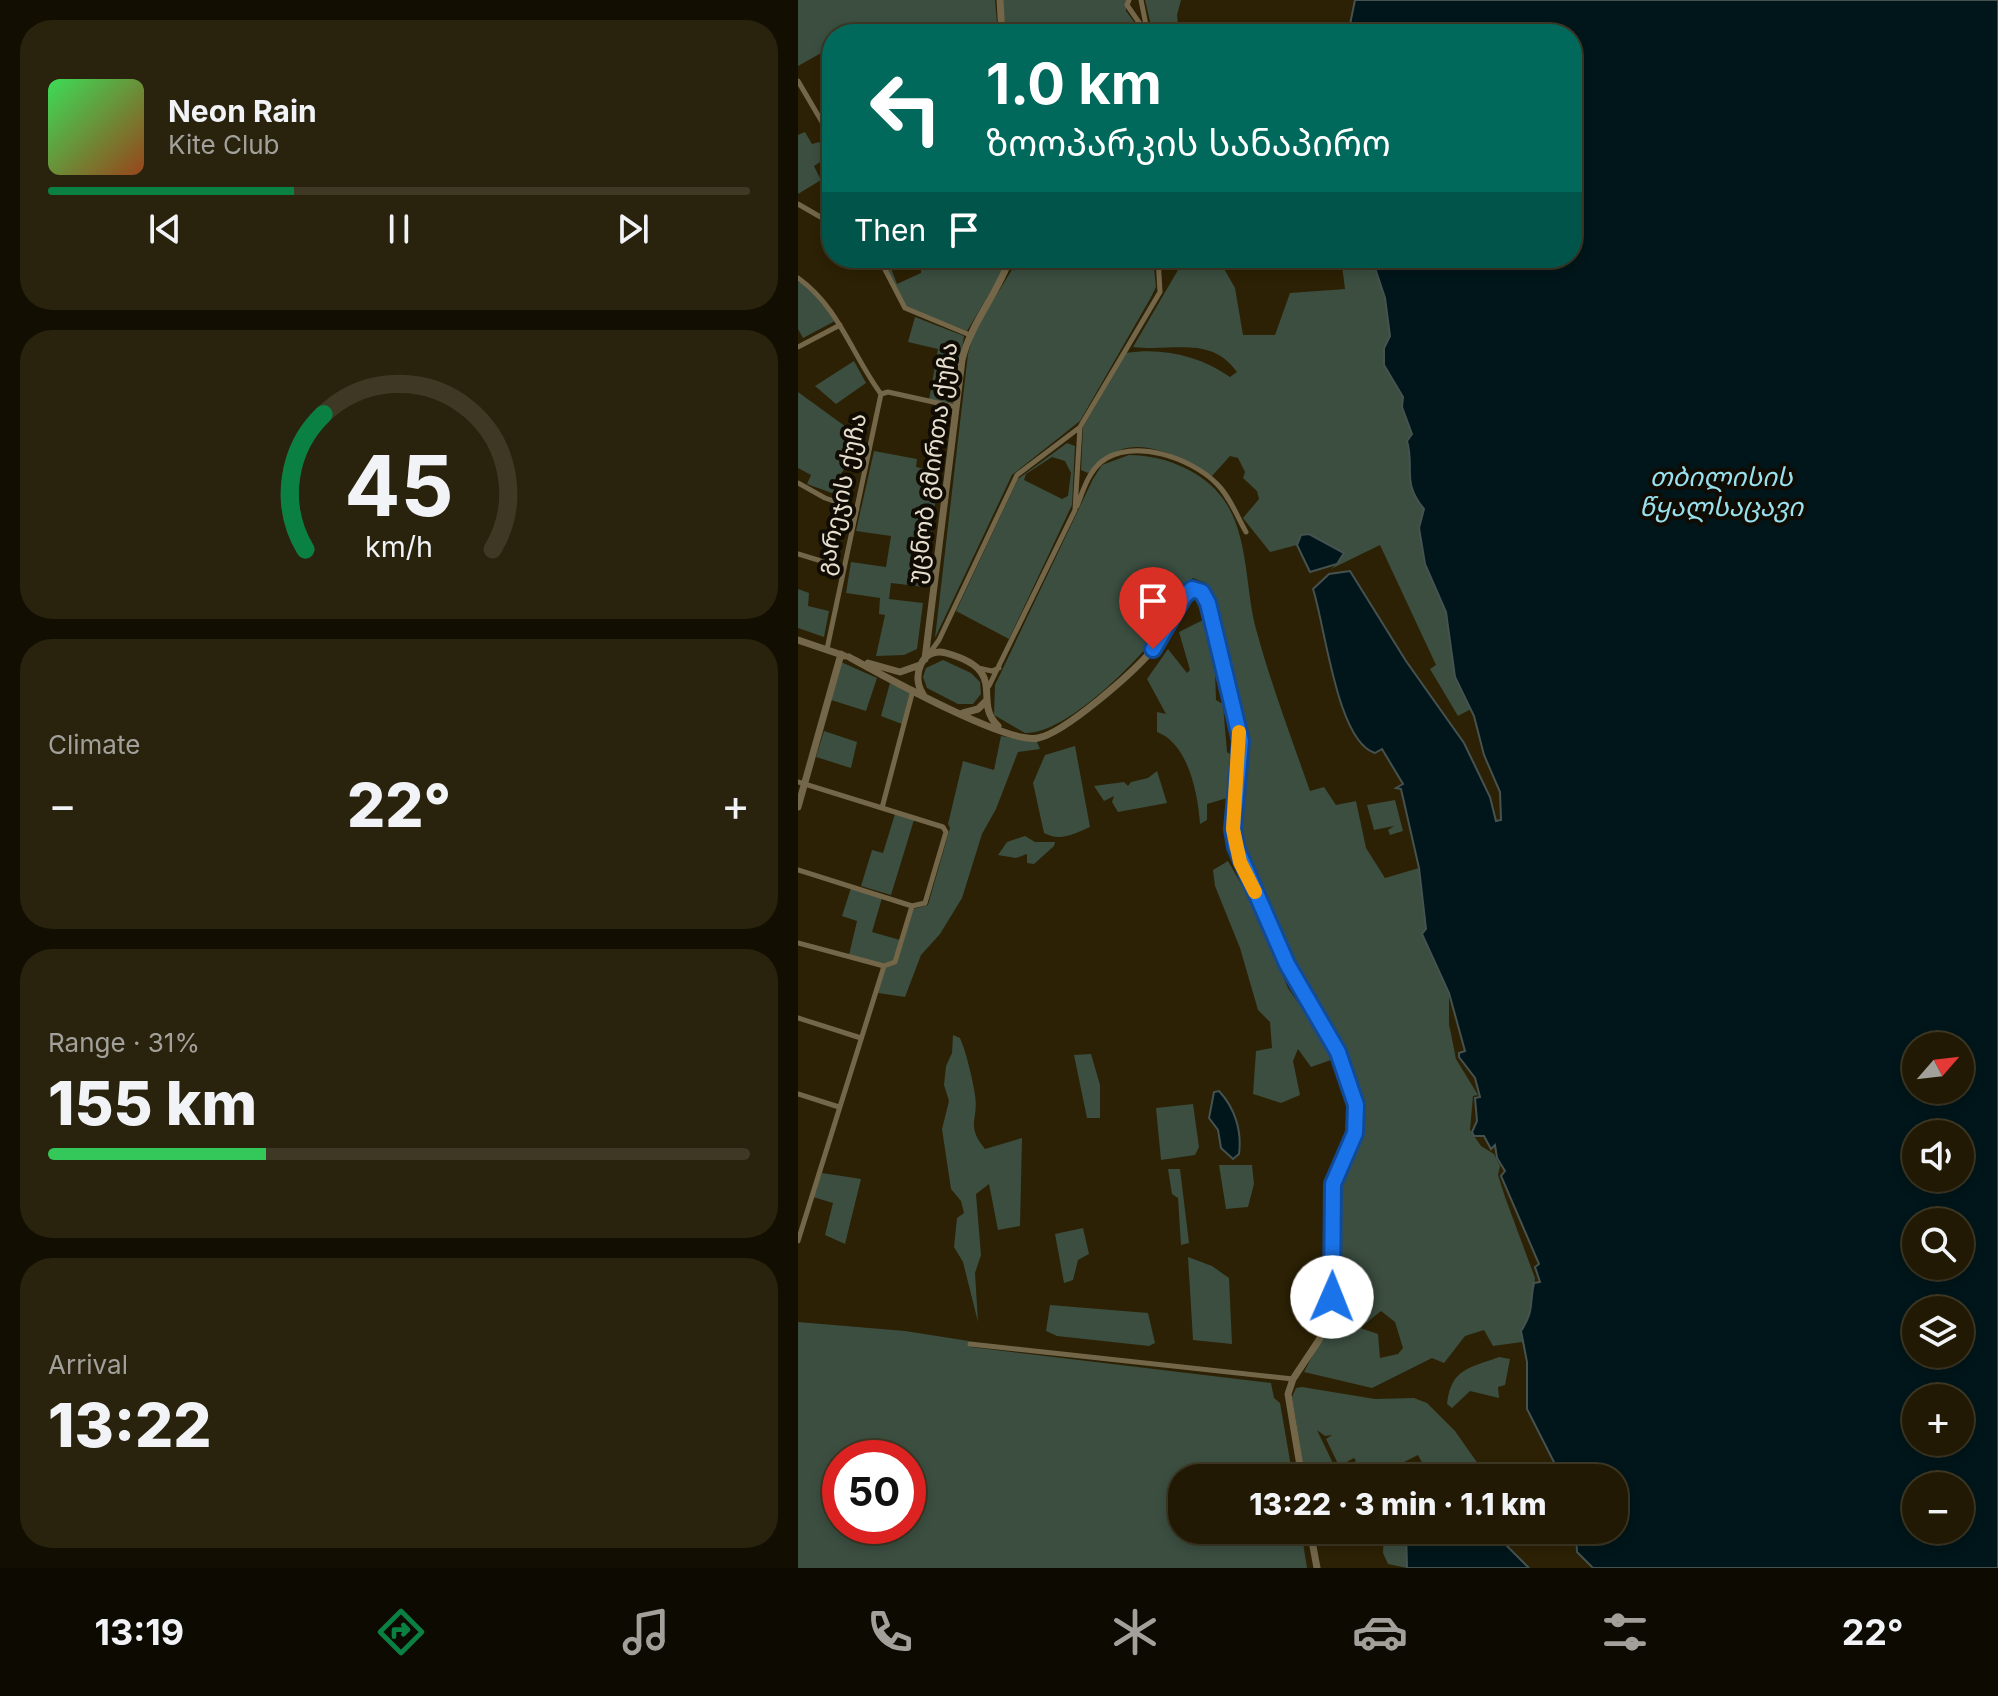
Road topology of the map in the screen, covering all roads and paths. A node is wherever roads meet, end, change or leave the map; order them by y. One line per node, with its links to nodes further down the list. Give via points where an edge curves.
1 (1000, 0): 4 (main road)
2 (1129, 0): 5 (street)
3 (1141, 0): 6 (street)
4 (1001, 24)
5 (1140, 24)
6 (1145, 24)
7 (798, 81): 8 (street)
8 (822, 122)
9 (798, 204): 10 (street)
10 (822, 218)
11 (884, 268): 16 (street, via 905,308)
12 (1007, 268): 16 (main road, უცნობ გმირთა ქუჩა)
13 (1159, 268): 20 (street, via 1160,292)
14 (798, 278): 15 (street, გარეჯის ქუჩა)
15 (840, 325): 17 (street); 18 (street, გარეჯის ქუჩა)
16 (970, 335): 19 (main road, უცნობ გმირთა ქუჩა)
17 (798, 347)
18 (881, 394): 19 (street); 26 (street, გარეჯის ქუჩა)
19 (956, 407): 31 (main road, უცნობ გმირთა ქუჩა)
20 (1080, 427): 21 (street); 22 (street)
21 (1067, 440): 22 (street); 33 (street, via 1017,475)
22 (1079, 445): 23 (street)
23 (1078, 470): 24 (street, via 1083,477); 27 (street)
24 (1090, 475): 27 (street); 28 (street, via 1123,452 1165,456 1217,484)
25 (798, 483): 26 (street)
26 (857, 509): 30 (street, გარეჯის ქუჩა)
27 (1075, 510): 37 (street)
28 (1246, 532)
29 (798, 554): 30 (street)
30 (844, 568): 34 (street, გარეჯის ქუჩა)
31 (929, 635): 33 (main road); 36 (main road, უცნობ გმირთა ქუჩა)
32 (798, 640): 34 (main road)
33 (939, 648): 36 (main road); 38 (main road)
34 (827, 649): 35 (main road)
35 (845, 656): 39 (main road); 40 (main road); 47 (main road)
36 (922, 662): 39 (main road, via 903,672); 43 (main road, via 916,680)
37 (1002, 664): 38 (street, via 992,671); 41 (street)
38 (976, 668): 41 (main road)
39 (892, 671): 40 (main road, via 912,679 911,686)
40 (903, 686): 42 (main road)
41 (989, 686): 44 (main road)
42 (913, 690): 43 (main road); 49 (street)
43 (925, 696): 45 (main road)
44 (986, 701): 45 (main road, via 973,712); 46 (main road, via 992,720)
45 (961, 713): 46 (main road)
46 (1005, 731): 60 (main road, via 1031,739 1058,729 1153,649 1188,592 1202,592 1241,741 1236,847 1287,964 1338,1052 1358,1113 1333,1184 1330,1311 1319,1340)
47 (802, 783): 48 (main road); 49 (street)
48 (798, 807)
49 (882, 808): 51 (street, via 946,829 925,903)
50 (798, 870): 51 (street)
51 (912, 906): 53 (street, via 895,962)
52 (798, 943): 53 (street)
53 (884, 966): 55 (street)
54 (798, 1018): 55 (street)
55 (861, 1038): 57 (street)
56 (798, 1094): 57 (street)
57 (839, 1107): 58 (street)
58 (798, 1241)
59 (970, 1344): 60 (street)
60 (1293, 1379): 61 (main road, via 1288,1394)
61 (1300, 1464)
62 (1313, 1544): 63 (main road)
63 (1317, 1568)

